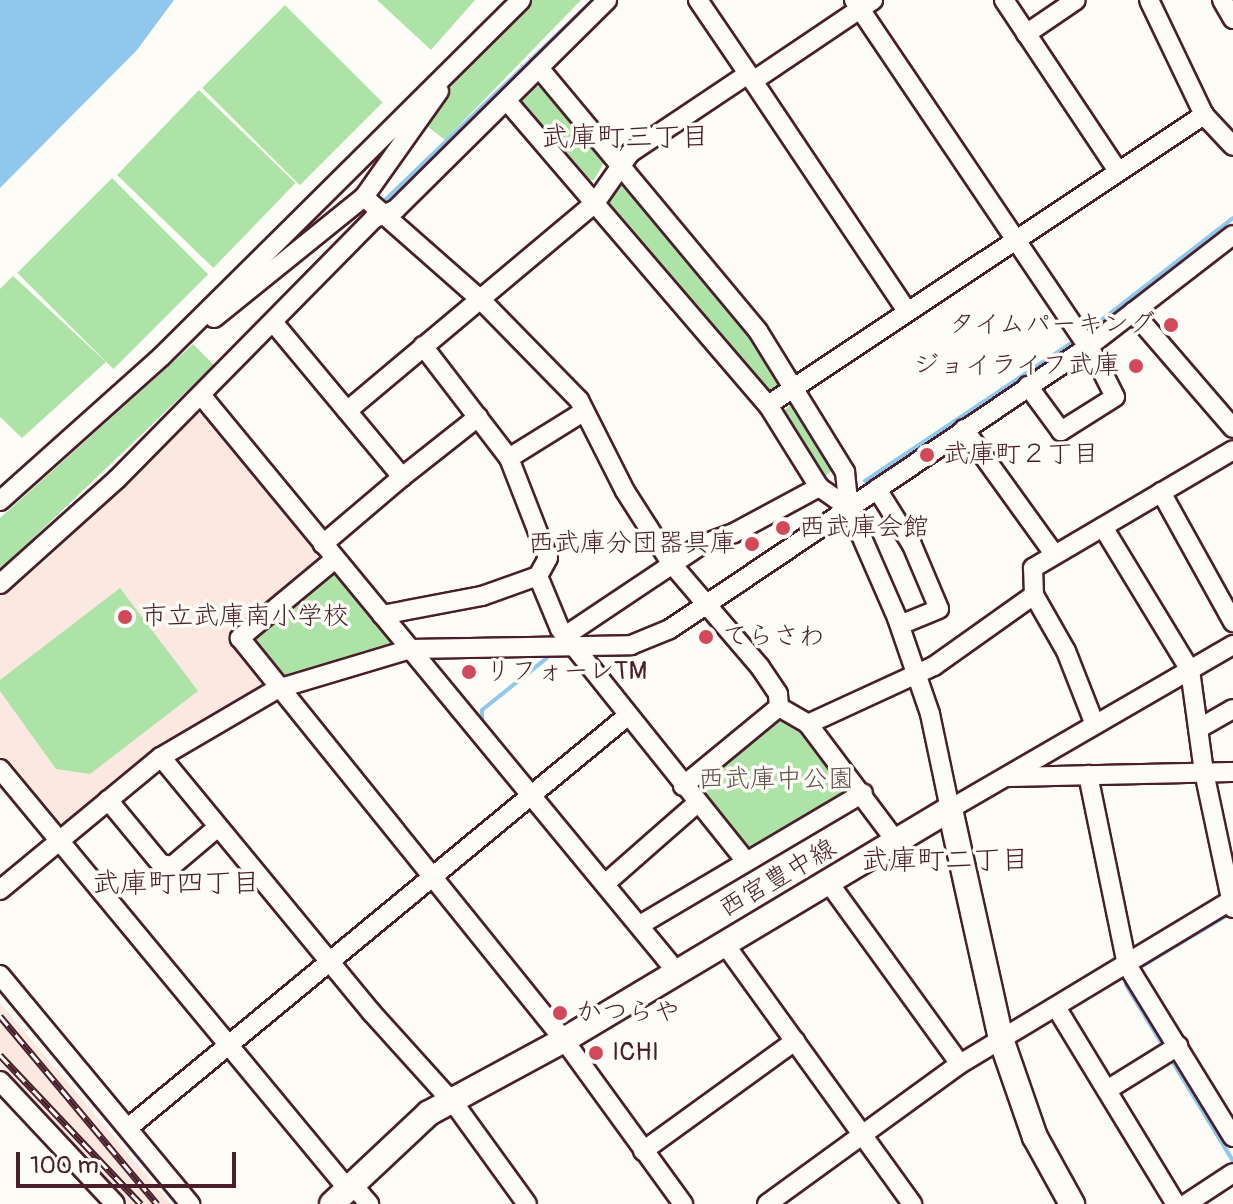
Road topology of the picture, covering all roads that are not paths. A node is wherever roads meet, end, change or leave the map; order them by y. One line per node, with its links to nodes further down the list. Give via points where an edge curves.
1 (521, 0): 11 (street)
2 (607, 0): 12 (street)
3 (698, 0): 13 (street)
4 (1004, 0): 10 (street)
5 (1076, 0): 10 (street)
6 (1149, 0): 15 (street)
7 (1222, 0): 9 (street)
8 (862, 3): 13 (street); 23 (street)
9 (1233, 19)
10 (1026, 34): 18 (street)
11 (454, 65): 19 (street); 30 (street)
12 (539, 68): 14 (street); 17 (street)
13 (751, 78): 17 (street); 25 (street)
14 (507, 101): 20 (street); 21 (street, via 396,209)
15 (1204, 115): 16 (street); 18 (street)
16 (1233, 146)
17 (621, 164): 20 (street); 31 (street, via 758,331)
18 (1118, 171): 23 (street)
19 (364, 197): 21 (street); 30 (street)
20 (595, 203): 24 (street); 34 (street)
21 (383, 215): 24 (street); 27 (street, via 373,219)
22 (1233, 235): 26 (street)
23 (1015, 241): 25 (street); 29 (street)
24 (482, 301): 28 (street); 36 (street, via 546,363)
25 (907, 311): 31 (street)
26 (1133, 312): 29 (street); 38 (street)
27 (273, 322): 33 (street); 35 (street)
28 (423, 346): 35 (street); 37 (street)
29 (1088, 347): 32 (street); 32 (street, via 1115,397 1061,431)
30 (161, 357): 46 (street)
31 (795, 386): 34 (street); 47 (street, via 845,472)
32 (1028, 386): 39 (street)
33 (201, 395): 49 (street); 53 (street)
34 (768, 405): 43 (street)
35 (347, 411): 42 (street)
36 (583, 412): 41 (street); 51 (street)
37 (478, 417): 41 (street); 42 (street)
38 (1233, 428)
39 (964, 429): 44 (street); 50 (street)
40 (1233, 450): 45 (street)
41 (509, 458): 52 (street, via 548,558)
42 (402, 477): 49 (street)
43 (819, 487): 47 (street); 51 (street)
44 (877, 489): 47 (street); 58 (street, via 912,545 939,609)
45 (1161, 492): 48 (street); 57 (street)
46 (0, 501)
47 (849, 508): 55 (street); 58 (street)
48 (1103, 527): 50 (street); 62 (street)
49 (329, 551): 56 (street); 64 (street, via 240,638)
50 (1055, 555): 54 (street, via 1033,568)
51 (671, 563): 55 (street); 59 (street)
52 (538, 576): 56 (street, via 482,596); 59 (street)
53 (0, 584)
54 (1034, 595): 63 (street); 69 (street, via 1066,651)
55 (705, 608): 59 (street, via 647,641); 65 (street, via 760,667 778,694)
56 (382, 615): 61 (street)
57 (1233, 622)
58 (900, 625): 63 (street)
59 (568, 640): 61 (street); 67 (street)
60 (1233, 645): 62 (street)
61 (410, 649): 64 (street); 79 (street)
62 (1190, 670): 69 (street); 70 (street)
63 (917, 674): 68 (street); 82 (street)
64 (277, 689): 71 (street); 87 (street)
65 (779, 707): 68 (street); 77 (street)
66 (1233, 709): 70 (street)
67 (626, 717): 77 (street); 79 (street)
68 (808, 724): 78 (street)
69 (1095, 725): 76 (street)
70 (1198, 729): 73 (street)
71 (161, 757): 80 (street); 83 (street)
72 (0, 769): 84 (street)
73 (1204, 772): 74 (street); 75 (street); 91 (street)
74 (1233, 772)
75 (1088, 775): 76 (street); 95 (street)
76 (1003, 777): 82 (street)
77 (683, 786): 81 (street)
78 (863, 793): 85 (street); 86 (street)
79 (529, 796): 87 (street); 88 (street)
80 (108, 800): 83 (street, via 161,864 172,866); 84 (street)
81 (697, 803): 86 (street); 88 (street)
82 (950, 809): 85 (main road, 西宮豊中線); 99 (main road)
83 (218, 827): 94 (street)
84 (59, 841): 90 (street); 102 (street)
85 (896, 841): 89 (main road, 西宮豊中線)
86 (746, 861): 92 (street)
87 (430, 879): 94 (street); 100 (street)
88 (606, 883): 92 (street)
89 (829, 883): 93 (main road, 西宮豊中線); 104 (street)
90 (0, 890)
91 (1232, 904): 95 (street)
92 (640, 925): 96 (street)
93 (724, 943): 96 (main road, 西宮豊中線); 101 (street)
94 (330, 962): 102 (street); 107 (street)
95 (1127, 965): 98 (street); 103 (street)
96 (676, 971): 100 (main road, 西宮豊中線)
97 (0, 975): 108 (street)
98 (1056, 1007): 99 (street); 105 (street)
99 (1001, 1039): 104 (street); 122 (main road, via 1035,1137)
100 (564, 1040): 107 (main road, 西宮豊中線); 111 (street)
101 (795, 1041): 109 (street); 111 (street)
102 (229, 1044): 108 (street); 113 (street)
103 (1178, 1046): 105 (street); 110 (street)
104 (960, 1064): 109 (street)
105 (1107, 1090): 123 (street)
106 (3, 1092): 114 (street)
107 (448, 1101): 113 (main road, 西宮豊中線, via 407,1129); 118 (street)
108 (128, 1128): 116 (street)
109 (863, 1135): 120 (street); 121 (street)
110 (1233, 1137)
111 (643, 1151): 119 (street)
112 (1233, 1173): 124 (street)
113 (343, 1192): 117 (street)
114 (109, 1197): 115 (street)
115 (89, 1204)
116 (190, 1204)
117 (369, 1204)
118 (527, 1204)
119 (683, 1204)
120 (767, 1204)
121 (912, 1204)
122 (1072, 1204)
123 (1176, 1204)
124 (1186, 1204)

